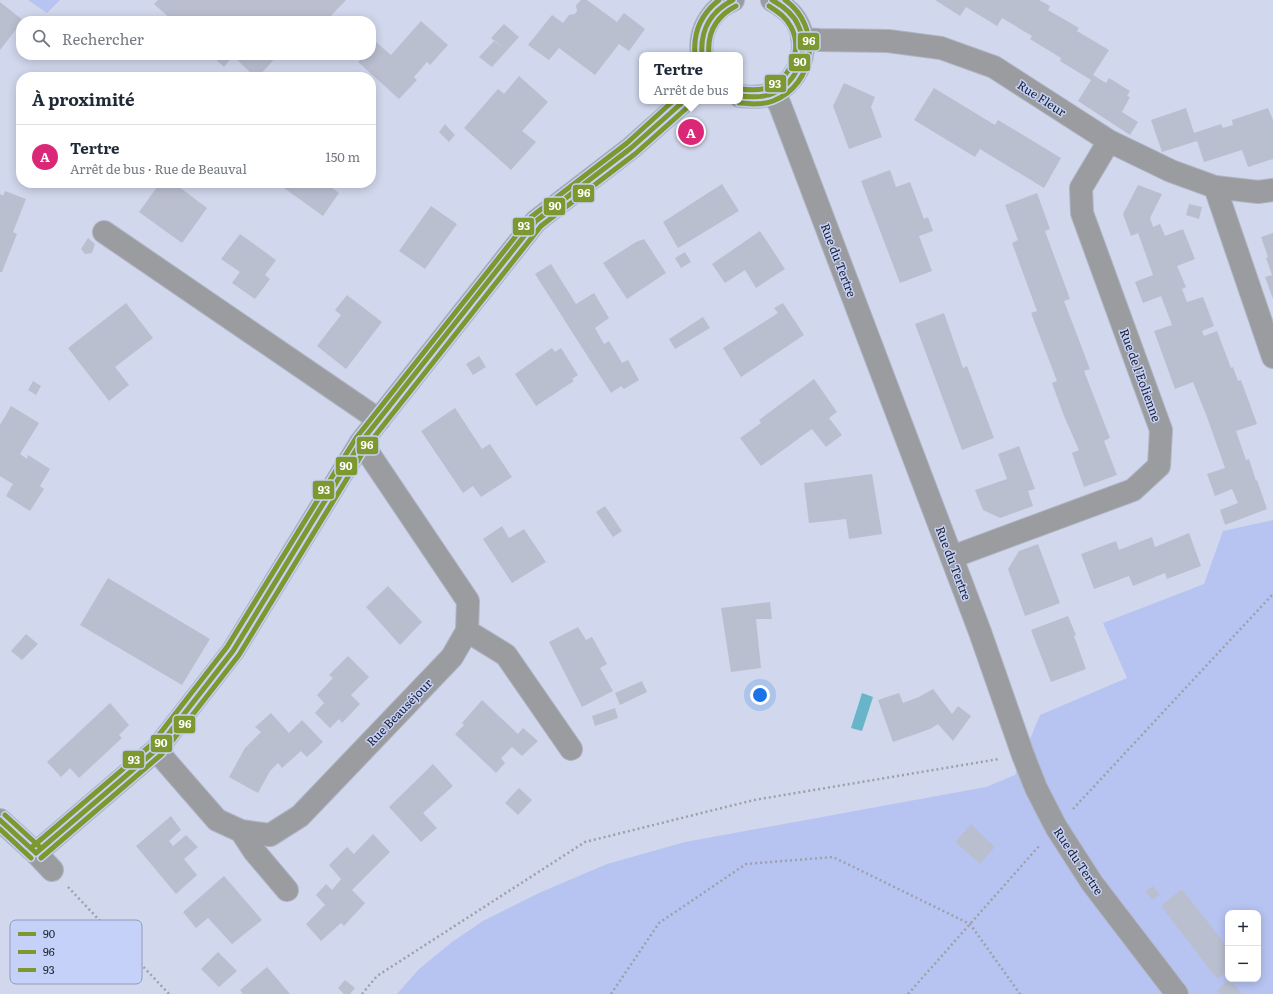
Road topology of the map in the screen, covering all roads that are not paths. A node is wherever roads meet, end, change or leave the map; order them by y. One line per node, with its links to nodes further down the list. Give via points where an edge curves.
1 (728, 1): 4 (street, via 713,14 704,29)
2 (781, 2): 3 (street, via 799,27)
3 (802, 39): 6 (street, via 803,56 797,71); 8 (street, Rue Fleur, via 888,41 941,48 994,67)
4 (702, 52)
5 (743, 96): 6 (street)
6 (777, 99): 15 (street, Rue du Tertre)
7 (681, 104): 13 (street, via 631,148 536,221)
8 (1109, 141): 9 (street, Rue Fleur, via 1171,171); 15 (street, Rue de l'Eolienne, via 1081,188 1082,213 1161,430 1159,466 1134,490)
9 (1215, 187): 10 (street, Rue Fleur, via 1258,192); 12 (street)
10 (1273, 190)
11 (104, 232): 13 (street)
12 (1273, 357)
13 (379, 420): 14 (street)
14 (361, 442): 16 (street, Rue Beauséjour, via 468,601); 17 (street, via 233,651)
15 (952, 557): 24 (street, Rue du Tertre, via 1023,755 1056,827 1092,883)
16 (467, 631): 18 (street, via 506,655); 20 (street, Rue Beauséjour, via 452,657 300,816 270,835)
17 (156, 750): 20 (street, Rue Beauséjour, via 217,820); 21 (street)
18 (571, 750)
19 (0, 820): 21 (street)
20 (241, 831): 23 (street, via 254,851)
21 (36, 853): 22 (street)
22 (52, 870)
23 (287, 890)
24 (1177, 994)

